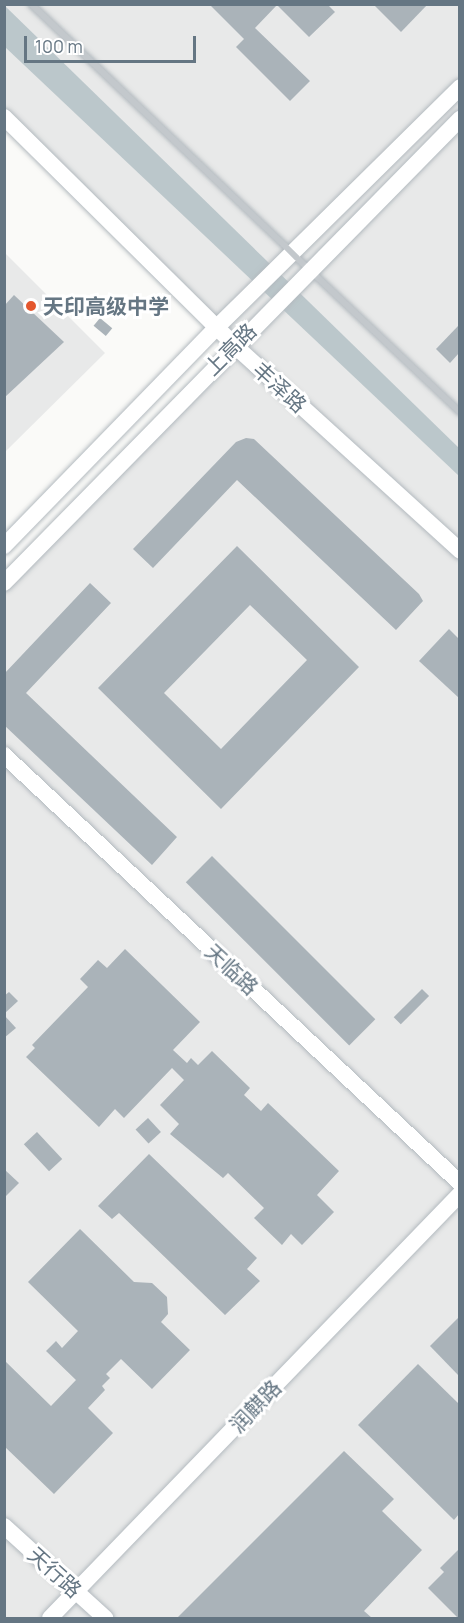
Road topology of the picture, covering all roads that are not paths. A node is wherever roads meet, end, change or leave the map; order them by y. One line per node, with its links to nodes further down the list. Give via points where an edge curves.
1 (31, 4): 5 (lane, bridge)
2 (459, 87): 6 (main road, 上高路)
3 (4, 117): 6 (main road, 丰泽路)
4 (459, 119): 5 (main road, 上高路)
5 (310, 270): 7 (main road, 上高路); 8 (lane)
6 (216, 328): 7 (main road, 丰泽路); 9 (main road, 上高路)
7 (234, 345): 10 (main road, 丰泽路); 11 (main road, 上高路)
8 (459, 412)
9 (4, 546)
10 (459, 551)
11 (4, 582)
12 (4, 755): 13 (main road, 天临路)
13 (459, 1183)
14 (459, 1194): 16 (main road, 润麒路)
15 (4, 1526): 16 (main road, 天行路)
16 (76, 1592): 17 (main road, 润麒路); 18 (main road, 天行路)
17 (50, 1618)
18 (105, 1618)

